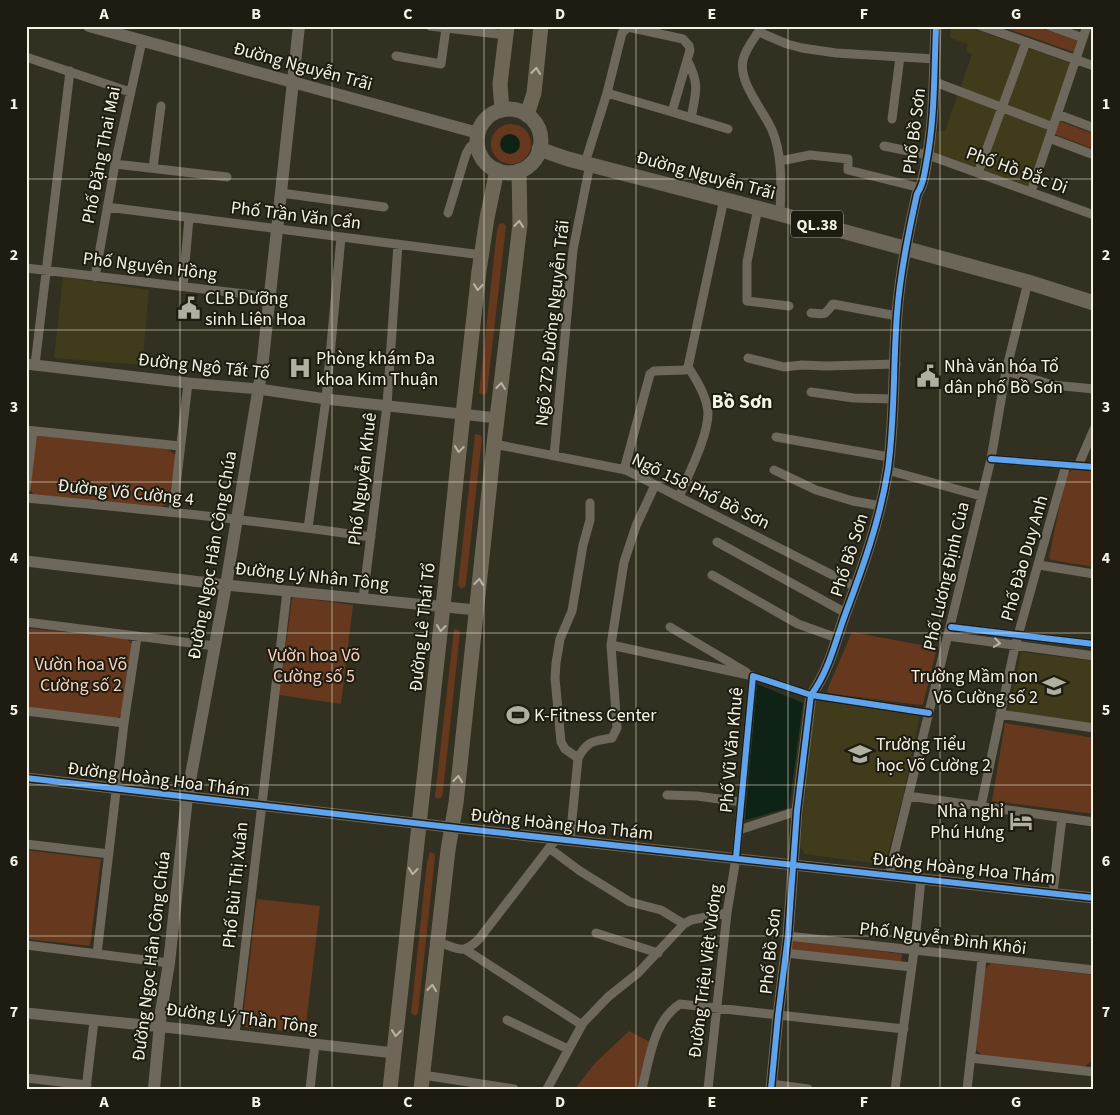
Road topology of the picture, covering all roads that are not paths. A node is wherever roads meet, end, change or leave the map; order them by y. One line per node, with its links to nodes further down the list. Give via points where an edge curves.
1 (88, 26): 14 (main road, Đường Nguyễn Trãi)
2 (299, 26): 24 (main road, Đường Ngọc Hân Công Chúa)
3 (430, 26): 10 (street)
4 (541, 26): 33 (main road, one-way to 4, via 534,89)
5 (936, 26): 21 (street, Phố Bồ Sơn)
6 (981, 26): 15 (street)
7 (1050, 26): 13 (street)
8 (1087, 26): 13 (street)
9 (628, 27): 20 (street, via 683,39 689,46); 27 (street, Ngõ 272 Đường Nguyễn Trãi, via 622,33)
10 (446, 28): 12 (street); 16 (street, via 441,64)
11 (761, 29): 18 (street, via 787,44 802,48); 45 (street, via 743,61 744,72 752,98 772,130)
12 (506, 31): 30 (main road, via 500,84)
13 (1083, 38): 19 (street)
14 (142, 41): 24 (main road, Đường Nguyễn Trãi); 26 (street, Phố Đặng Thai Mai)
15 (1026, 42): 19 (street); 29 (street)
16 (396, 56)
17 (26, 57): 23 (street)
18 (900, 57): 21 (street); 35 (street)
19 (1075, 59): 22 (street); 32 (street)
20 (687, 60): 31 (street); 34 (street, via 696,82)
21 (935, 60): 25 (street, Phố Bồ Sơn)
22 (1094, 66)
23 (70, 71): 26 (street); 70 (street)
24 (292, 82): 39 (main road, Đường Nguyễn Trãi); 55 (main road, Đường Ngọc Hân Công Chúa)
25 (935, 82): 29 (street); 43 (street, Phố Bồ Sơn)
26 (130, 92): 46 (street, Phố Đặng Thai Mai)
27 (607, 92): 31 (street); 47 (street, Ngõ 272 Đường Nguyễn Trãi)
28 (161, 106): 48 (street)
29 (1002, 108): 36 (street); 51 (street)
30 (502, 110): 33 (highway, via 516,110); 39 (highway, via 487,118)
31 (672, 112): 34 (street)
32 (1057, 114): 36 (street); 37 (street)
33 (527, 115): 42 (highway, via 539,130)
34 (691, 118): 38 (street)
35 (892, 119)
36 (1053, 127): 40 (street)
37 (1094, 128)
38 (728, 130)
39 (478, 137): 49 (highway, via 483,159); 60 (street, via 466,154)
40 (1049, 138): 44 (street); 54 (street)
41 (884, 146): 43 (street, Phố Hồ Đắc Di)
42 (539, 149): 47 (highway, Đường Nguyễn Trãi / QL.38); 50 (highway, via 532,162)
43 (928, 155): 51 (street, Phố Hồ Đắc Di); 53 (street, Phố Bồ Sơn)
44 (1094, 155)
45 (780, 161): 53 (street, via 810,155 848,159 848,170); 61 (street)
46 (115, 164): 48 (street); 57 (street, Phố Đặng Thai Mai)
47 (588, 164): 56 (highway, Đường Nguyễn Trãi / QL.38); 99 (street, Ngõ 272 Đường Nguyễn Trãi, via 573,250)
48 (153, 168): 52 (street)
49 (497, 170): 50 (highway); 68 (main road, Đường Lê Thái Tổ)
50 (519, 171): 92 (main road, one-way to 50, via 520,213)
51 (978, 173): 54 (street, Phố Hồ Đắc Di)
52 (228, 177)
53 (922, 188): 67 (street, Phố Bồ Sơn, via 917,194)
54 (1031, 192): 62 (street, Phố Hồ Đắc Di)
55 (281, 193): 58 (street); 64 (main road, Đường Ngọc Hân Công Chúa)
56 (724, 199): 59 (highway, Đường Nguyễn Trãi / QL.38); 82 (street)
57 (107, 207): 63 (street, Phố Trần Văn Cẩn); 71 (street, Phố Đặng Thai Mai)
58 (384, 207)
59 (758, 208): 61 (highway, Đường Nguyễn Trãi / QL.38); 76 (street, via 747,262 747,301)
60 (448, 213)
61 (780, 214): 67 (highway, Đường Nguyễn Trãi / QL.38)
62 (1094, 215)
63 (189, 218): 64 (street, Phố Trần Văn Cẩn); 73 (street)
64 (278, 229): 65 (street, Phố Trần Văn Cẩn); 74 (main road, Đường Ngọc Hân Công Chúa)
65 (340, 237): 66 (street, Phố Trần Văn Cẩn); 88 (street)
66 (398, 244): 68 (street, Phố Trần Văn Cẩn); 90 (street, Phố Nguyễn Khuê)
67 (905, 249): 72 (highway, Đường Nguyễn Trãi / QL.38); 78 (street, Phố Bồ Sơn)
68 (482, 255): 91 (main road, Đường Lê Thái Tổ, one-way to 91)
69 (26, 268): 70 (street, Phố Nguyên Hồng)
70 (45, 270): 71 (street, Phố Nguyên Hồng); 80 (street)
71 (95, 276): 73 (street, Phố Nguyên Hồng)
72 (1028, 282): 75 (highway, Đường Nguyễn Trãi / QL.38); 83 (street, Phố Lương Định Của)
73 (183, 286): 74 (street, Phố Nguyên Hồng)
74 (270, 297): 85 (main road, Đường Ngọc Hân Công Chúa)
75 (1094, 303)
76 (790, 306)
77 (811, 313): 78 (street, via 828,312 833,304)
78 (897, 316): 81 (street, Phố Bồ Sơn)
79 (748, 358): 81 (street, via 784,367)
80 (31, 364): 84 (street, Đường Ngô Tất Tố)
81 (896, 364): 89 (street, Phố Bồ Sơn)
82 (688, 367): 105 (street, via 650,374); 111 (street, via 696,378 708,413 703,437)
83 (1006, 371): 86 (street, via 1053,385); 101 (street, Phố Lương Định Của)
84 (188, 383): 85 (street, Đường Ngô Tất Tố); 97 (street)
85 (259, 389): 88 (street, Đường Ngô Tất Tố); 116 (main road, Đường Ngọc Hân Công Chúa)
86 (1094, 389)
87 (811, 392): 89 (street)
88 (326, 399): 90 (street, Đường Ngô Tất Tố); 117 (street)
89 (893, 399): 100 (street, Phố Bồ Sơn)
90 (388, 406): 91 (street, Đường Ngô Tất Tố); 118 (street, Phố Nguyễn Khuê)
91 (463, 414): 92 (street, Đường Ngô Tất Tố); 128 (main road, Đường Lê Thái Tổ, one-way to 128)
92 (497, 418): 96 (main road)
93 (1094, 429): 98 (street)
94 (29, 431): 97 (street); 109 (street)
95 (776, 437): 100 (street)
96 (494, 444): 99 (street, Ngõ 158 Phố Bồ Sơn); 129 (main road, one-way to 96)
97 (180, 446): 115 (street)
98 (1090, 447): 103 (street)
99 (554, 456): 105 (street, Ngõ 158 Phố Bồ Sơn)
100 (889, 456): 107 (street, Phố Bồ Sơn)
101 (991, 459): 102 (street); 110 (street, Phố Lương Định Của)
102 (1066, 465): 103 (street); 121 (street, Phố Đào Duy Anh)
103 (1078, 466): 104 (street)
104 (1094, 467)
105 (624, 470): 108 (street, Ngõ 158 Phố Bồ Sơn)
106 (774, 470): 114 (street, via 816,490)
107 (888, 470): 110 (street); 114 (street, Phố Bồ Sơn)
108 (655, 485): 111 (street, Ngõ 158 Phố Bồ Sơn); 141 (street, via 624,562)
109 (26, 489)
110 (981, 496): 133 (street, Phố Lương Định Của)
111 (679, 497): 125 (street, Ngõ 158 Phố Bồ Sơn)
112 (26, 498): 115 (street, Đường Võ Cường 4)
113 (590, 503): 152 (street, via 590,520 572,611 560,639 555,678 561,742)
114 (881, 506): 125 (street, Phố Bồ Sơn)
115 (173, 512): 116 (street, Đường Võ Cường 4)
116 (236, 521): 117 (street, Đường Võ Cường 4); 124 (main road, Đường Ngọc Hân Công Chúa)
117 (308, 528): 118 (street, Đường Võ Cường 4)
118 (371, 538): 127 (street, Phố Nguyễn Khuê)
119 (717, 542): 130 (street)
120 (26, 561): 124 (street, Đường Lý Nhân Tông)
121 (1039, 565): 122 (street); 134 (street, Phố Đào Duy Anh)
122 (1094, 574)
123 (712, 575): 137 (street, via 798,624)
124 (226, 585): 126 (street, Đường Lý Nhân Tông); 140 (main road, Đường Ngọc Hân Công Chúa)
125 (856, 587): 130 (street, Phố Bồ Sơn)
126 (287, 591): 127 (street, Đường Lý Nhân Tông); 159 (street, Phố Bùi Thị Xuân)
127 (363, 598): 128 (street, Đường Lý Nhân Tông)
128 (443, 606): 129 (street, Đường Lý Nhân Tông); 164 (main road, Đường Lê Thái Tổ, one-way to 164)
129 (476, 610): 165 (main road, one-way to 129)
130 (846, 614): 137 (street, Phố Bồ Sơn)
131 (26, 622): 136 (street)
132 (670, 627): 145 (street)
133 (951, 627): 134 (street); 135 (street, Phố Lương Định Của)
134 (1018, 635): 138 (street); 142 (street, Phố Đào Duy Anh)
135 (948, 636): 142 (street, one-way to 142); 148 (street, Phố Lương Định Của)
136 (137, 637): 140 (street); 150 (street)
137 (837, 638): 146 (street, Phố Bồ Sơn, via 820,682)
138 (1080, 642): 139 (street); 143 (street)
139 (1094, 644)
140 (215, 646): 157 (main road, Đường Ngọc Hân Công Chúa)
141 (611, 646): 145 (street); 152 (street, via 616,732 612,738 588,744)
142 (1015, 646): 143 (street); 149 (street, Phố Đào Duy Anh)
143 (1078, 654): 144 (street)
144 (1094, 656)
145 (753, 676): 146 (street, Phố Vũ Văn Khuê); 158 (street, Phố Vũ Văn Khuê)
146 (811, 694): 148 (street, Phố Vũ Văn Khuê); 161 (street, Phố Bồ Sơn)
147 (26, 711): 150 (street)
148 (929, 713): 156 (street, Phố Lương Định Của)
149 (1000, 714): 151 (street); 160 (street, Phố Đào Duy Anh)
150 (124, 723): 154 (street)
151 (1094, 728)
152 (578, 758): 168 (street)
153 (26, 778): 154 (street, Đường Hoàng Hoa Thám)
154 (116, 789): 157 (street, Đường Hoàng Hoa Thám); 171 (street)
155 (667, 795): 158 (street)
156 (908, 796): 160 (street); 174 (street, Phố Lương Định Của)
157 (187, 797): 159 (street, Đường Hoàng Hoa Thám); 190 (main road, Đường Ngọc Hân Công Chúa)
158 (741, 802): 166 (street, Phố Vũ Văn Khuê)
159 (261, 806): 164 (street, Đường Hoàng Hoa Thám); 201 (street, Phố Bùi Thị Xuân)
160 (981, 806): 162 (street)
161 (797, 811): 166 (street); 173 (street, Phố Bồ Sơn)
162 (1062, 818): 163 (street); 176 (street)
163 (1094, 822)
164 (418, 823): 165 (street, Đường Hoàng Hoa Thám); 204 (main road, Đường Lê Thái Tổ, one-way to 204)
165 (452, 827): 167 (street, Đường Hoàng Hoa Thám); 182 (main road)
166 (739, 830): 172 (street, Phố Vũ Văn Khuê)
167 (556, 839): 168 (street, Đường Hoàng Hoa Thám); 170 (street)
168 (570, 840): 172 (street, Đường Hoàng Hoa Thám)
169 (26, 844): 171 (street)
170 (549, 848): 179 (street, via 630,902 661,910); 184 (street, via 479,939)
171 (109, 854): 188 (street)
172 (736, 858): 173 (street, Đường Hoàng Hoa Thám); 178 (street, Đường Triệu Việt Vương)
173 (794, 865): 174 (street, Đường Hoàng Hoa Thám); 181 (street, Phố Bồ Sơn)
174 (889, 875): 175 (street, Đường Hoàng Hoa Thám)
175 (921, 879): 176 (street, Đường Hoàng Hoa Thám); 185 (street)
176 (1052, 893): 177 (street, Đường Hoàng Hoa Thám)
177 (1094, 898)
178 (727, 913): 179 (street); 193 (street, Đường Triệu Việt Vương)
179 (684, 924): 186 (street)
180 (596, 934): 186 (street)
181 (788, 936): 185 (street, Phố Nguyễn Đình Khôi); 187 (street, Phố Bồ Sơn)
182 (438, 942): 184 (street); 208 (main road, one-way to 182)
183 (26, 945): 188 (street)
184 (466, 950): 198 (street)
185 (914, 950): 189 (street, Phố Nguyễn Đình Khôi); 191 (street)
186 (658, 953): 198 (street)
187 (786, 953): 191 (street, Phố Nguyễn Đình Khôi); 195 (street, Phố Bồ Sơn)
188 (97, 954): 190 (street)
189 (982, 959): 192 (street, Phố Nguyễn Đình Khôi); 205 (street)
190 (169, 963): 199 (main road, Đường Ngọc Hân Công Chúa)
191 (911, 967): 200 (street)
192 (1094, 970)
193 (716, 1009): 195 (street); 216 (street, via 680,1004 666,1016 658,1032); 217 (street, Đường Triệu Việt Vương)
194 (26, 1013): 197 (street, Đường Lý Thần Tông)
195 (778, 1016): 200 (street); 210 (street, Phố Bồ Sơn)
196 (507, 1020): 203 (street)
197 (94, 1021): 199 (street, Đường Lý Thần Tông); 209 (street)
198 (582, 1025): 203 (street)
199 (160, 1026): 201 (street, Đường Lý Thần Tông); 211 (main road, Đường Ngọc Hân Công Chúa)
200 (904, 1029): 219 (street)
201 (235, 1034): 202 (street, Đường Lý Thần Tông)
202 (315, 1044): 204 (street, Đường Lý Thần Tông); 212 (street)
203 (568, 1049): 215 (street)
204 (394, 1053): 213 (main road, Đường Lê Thái Tổ)
205 (971, 1058): 206 (street); 220 (street)
206 (1094, 1072)
207 (26, 1078): 209 (street)
208 (422, 1082): 214 (street)
209 (86, 1087)
210 (771, 1087): 218 (street)
211 (154, 1089)
212 (310, 1089)
213 (390, 1089)
214 (514, 1089)
215 (547, 1089)
216 (642, 1089)
217 (708, 1089)
218 (808, 1089)
219 (895, 1089)
220 (967, 1089)

